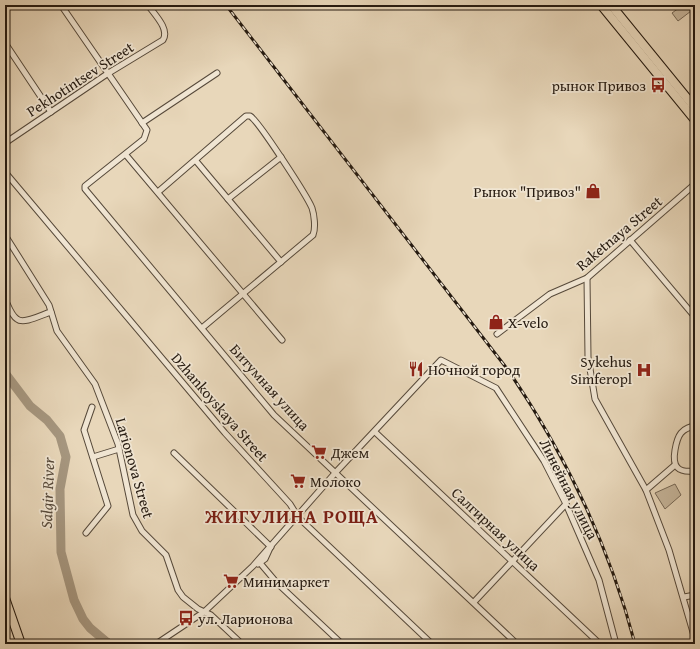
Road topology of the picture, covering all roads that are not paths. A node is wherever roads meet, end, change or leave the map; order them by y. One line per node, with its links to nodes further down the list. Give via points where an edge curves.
1 (61, 5): 7 (street)
2 (148, 5): 7 (street, Pekhotintsev Street, via 164,28 163,40)
3 (601, 5): 10 (main road)
4 (611, 5): 8 (main road)
5 (5, 43): 9 (street)
6 (217, 73): 11 (street)
7 (107, 74): 9 (street, Pekhotintsev Street); 11 (street)
8 (695, 108)
9 (51, 112): 12 (street, Pekhotintsev Street)
10 (695, 120)
11 (142, 123): 13 (street, Битумная улица, via 147,133)
12 (5, 143)
13 (126, 155): 19 (street); 29 (street, Битумная улица, via 84,188)
14 (281, 157): 15 (street, via 253,117 248,116); 20 (street); 23 (street, via 311,206 315,229 313,235)
15 (196, 161): 19 (street); 20 (street)
16 (5, 172): 17 (street, Dzhankoyskaya Street)
17 (7, 178): 43 (street, Dzhankoyskaya Street, via 225,433 290,504)
18 (695, 184): 22 (street, Raketnaya Street)
19 (158, 192): 25 (street)
20 (228, 199): 23 (street)
21 (5, 235): 27 (street, Larionova Street)
22 (630, 240): 24 (street, Raketnaya Street); 28 (street)
23 (281, 262): 25 (street)
24 (587, 278): 30 (street, Raketnaya Street, via 550,294); 41 (street, via 588,357 595,399)
25 (243, 294): 29 (street); 31 (street)
26 (5, 300): 27 (street, via 19,321)
27 (51, 312): 35 (street, Larionova Street, via 57,331 95,384)
28 (695, 317)
29 (202, 328): 39 (street, Битумная улица, via 274,415)
30 (497, 334)
31 (282, 340)
32 (92, 406): 37 (street, via 84,430)
33 (695, 426): 38 (street, via 685,429 677,440 673,460)
34 (375, 432): 39 (street); 42 (street, Линейная улица, via 441,360 496,388 544,461); 46 (street, Салгирная улица)
35 (119, 449): 37 (street); 53 (street, Larionova Street, via 133,516 142,531 166,554 178,590 198,610)
36 (174, 452): 45 (street)
37 (92, 457): 44 (street, via 108,506)
38 (675, 465): 40 (street, via 687,472); 41 (street)
39 (336, 472): 43 (street); 52 (street, Битумная улица)
40 (695, 472)
41 (646, 490): 50 (street)
42 (566, 504): 46 (street); 62 (street, Линейная улица, via 599,580)
43 (298, 517): 45 (street); 59 (street, Dzhankoyskaya Street)
44 (86, 533)
45 (270, 547): 47 (street, via 265,559); 48 (street)
46 (512, 561): 52 (street); 61 (street, Салгирная улица)
47 (260, 563): 48 (street); 58 (street, via 277,583)
48 (253, 566): 53 (street)
49 (695, 595): 50 (street)
50 (684, 597): 54 (street)
51 (5, 598): 55 (main road)
52 (474, 602): 60 (street, Битумная улица)
53 (204, 612): 56 (street); 57 (street, Larionova Street, via 212,615)
54 (695, 639)
55 (21, 644)
56 (156, 644)
57 (242, 644)
58 (342, 644)
59 (432, 644)
60 (518, 644)
61 (600, 644)
62 (616, 644)

